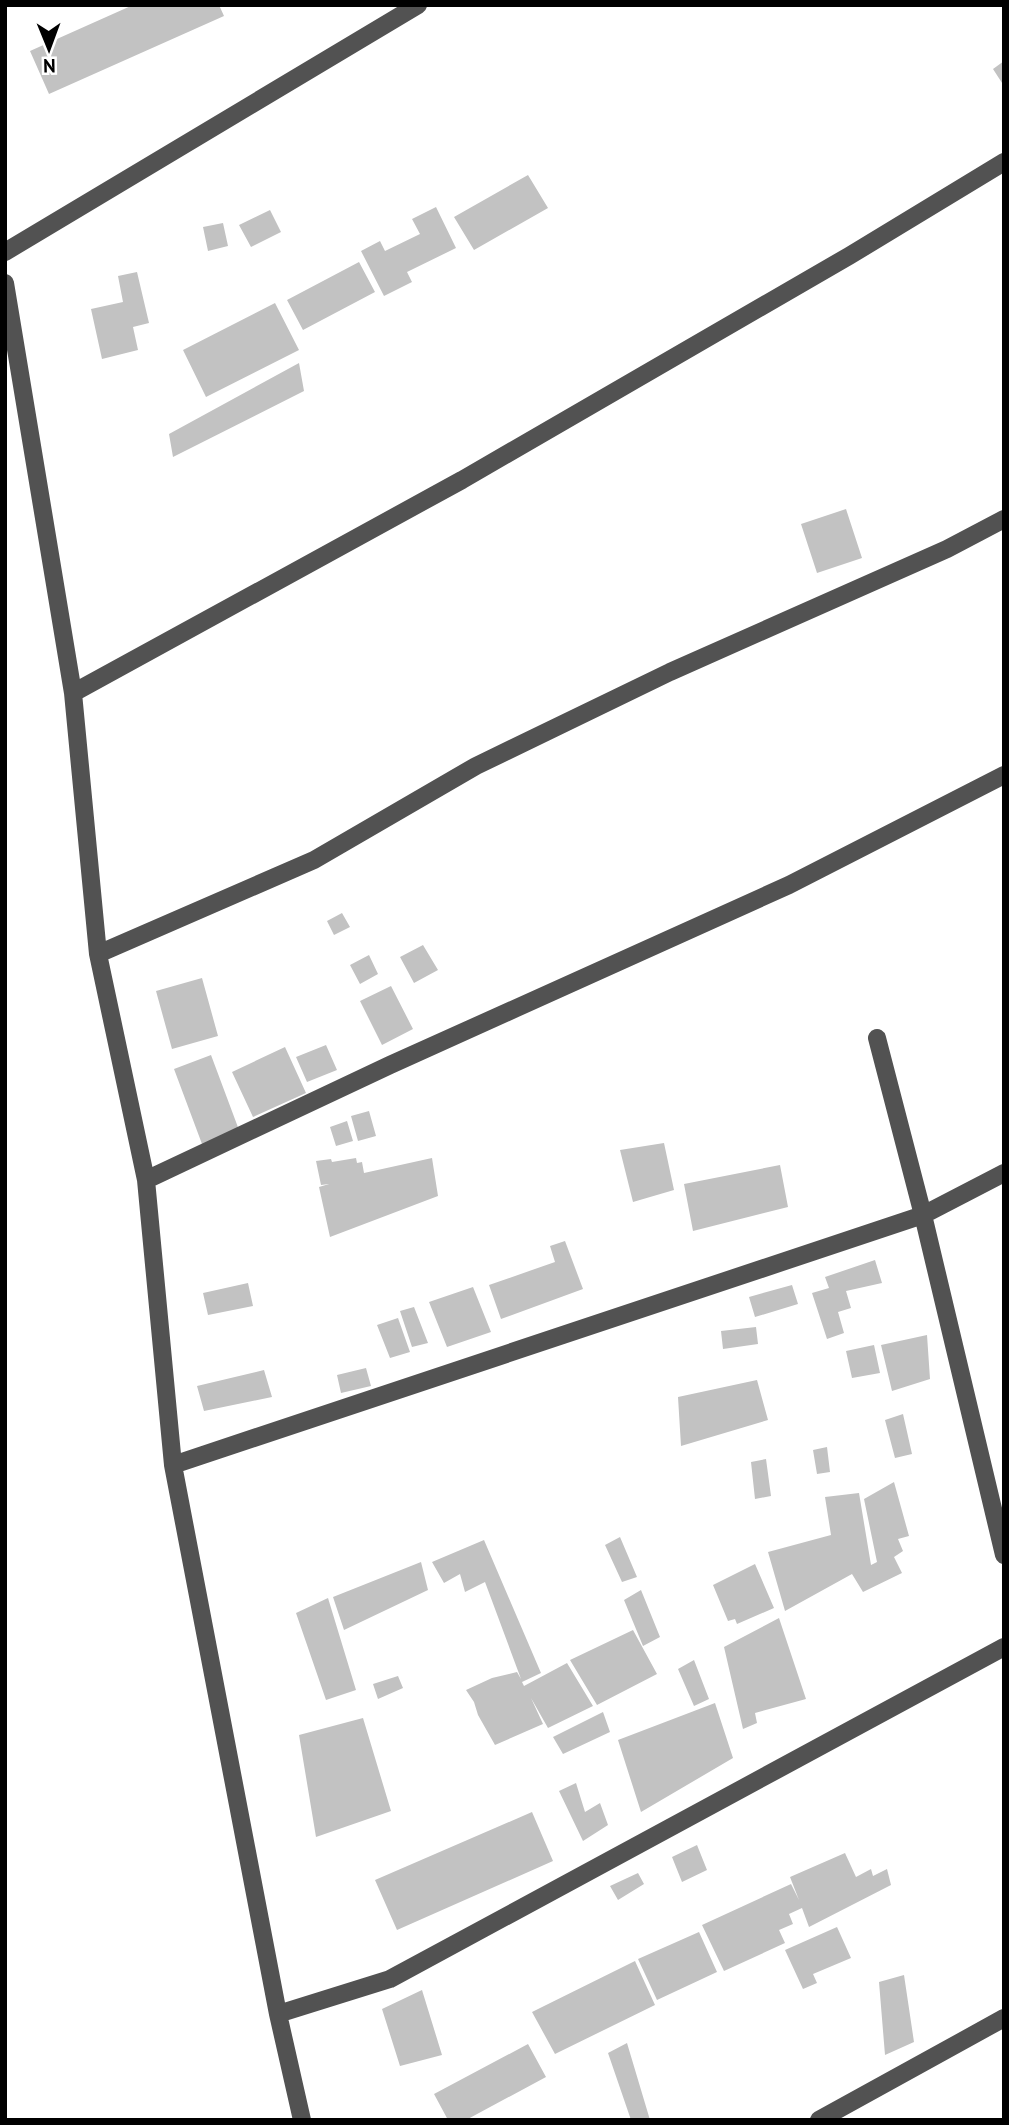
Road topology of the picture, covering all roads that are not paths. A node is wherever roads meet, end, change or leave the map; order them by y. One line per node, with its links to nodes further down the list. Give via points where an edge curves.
1 (418, 5): 3 (street)
2 (1004, 162): 6 (street, via 462,480)
3 (5, 252)
4 (5, 283): 6 (street)
5 (1004, 519): 8 (street, via 476,766 314,860)
6 (73, 693): 8 (street)
7 (1004, 775): 11 (street, via 789,885)
8 (98, 954): 11 (street)
9 (877, 1038): 12 (street)
10 (1004, 1173): 12 (street)
11 (146, 1180): 13 (street)
12 (923, 1215): 13 (street); 14 (street)
13 (173, 1465): 17 (street)
14 (998, 1508): 15 (street)
15 (1004, 1555)
16 (1004, 1647): 17 (street, via 390,1979)
17 (278, 2014): 19 (street)
18 (1004, 2018): 20 (street)
19 (302, 2120)
20 (818, 2120)

